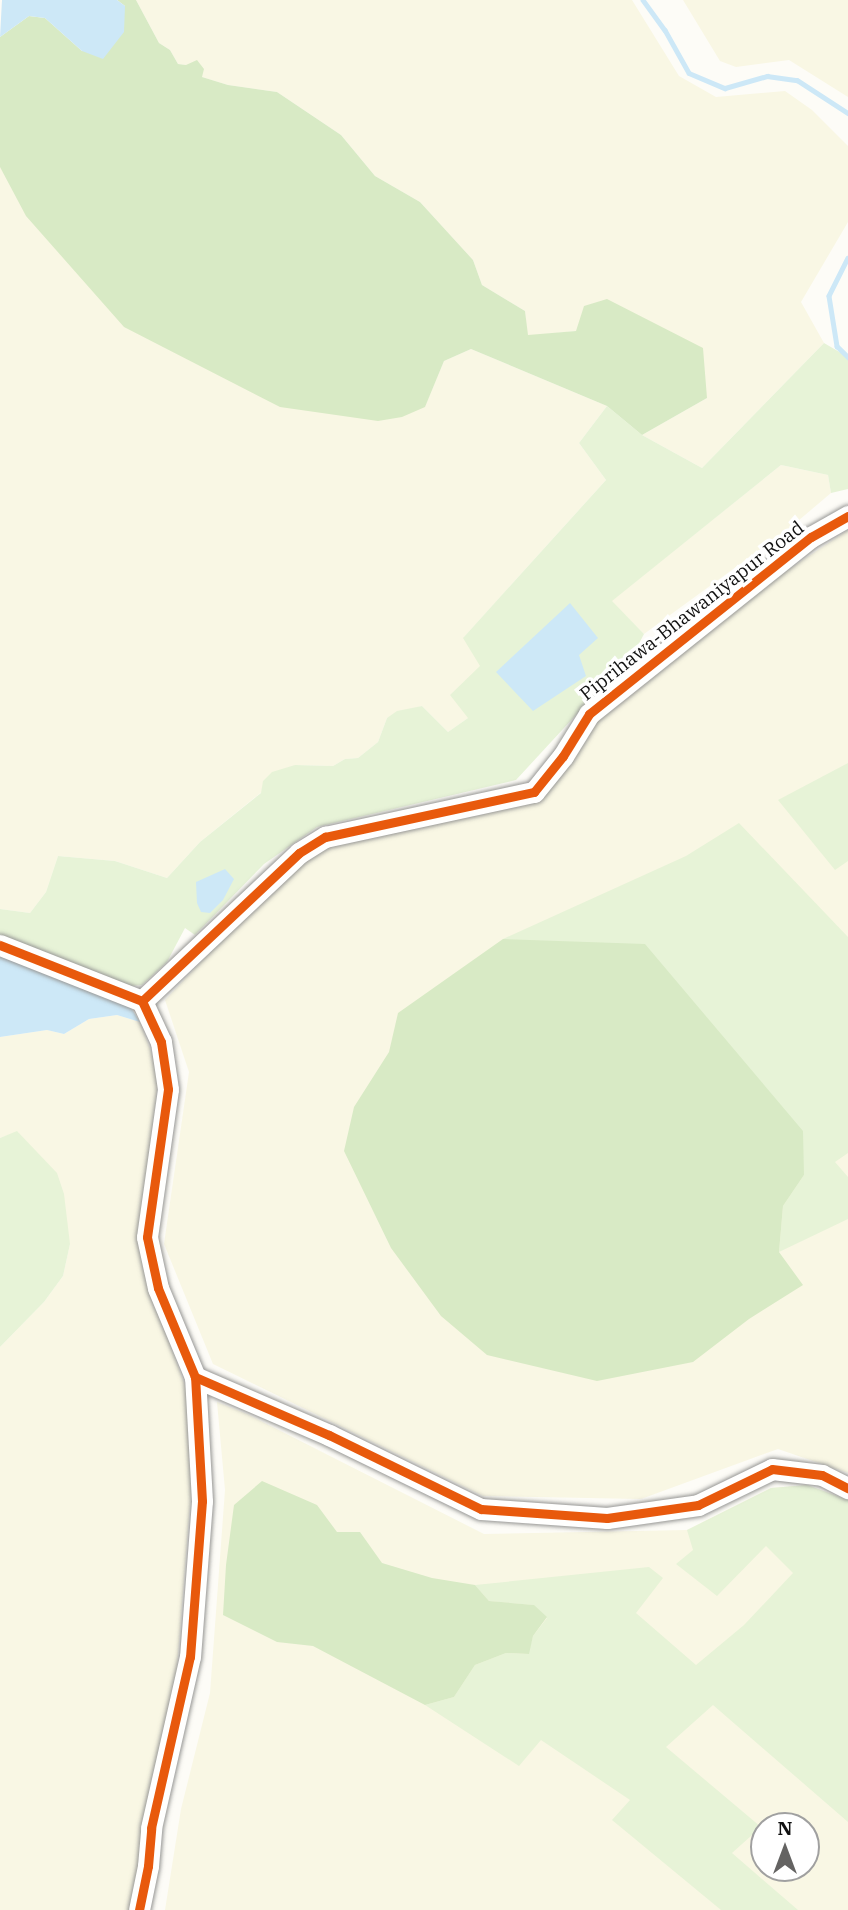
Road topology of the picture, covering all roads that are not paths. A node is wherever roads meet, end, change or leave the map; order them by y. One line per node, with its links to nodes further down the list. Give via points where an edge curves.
1 (848, 516): 3 (street, Piprihawa-Bhawaniyapur Road, via 811,537 589,714 534,792 325,837 299,853)
2 (0, 945): 3 (street)
3 (142, 1001): 4 (street, via 161,1042 168,1089 147,1237 158,1287)
4 (195, 1377): 5 (street, via 330,1435 481,1509 607,1518 698,1505 772,1469 822,1475); 6 (street, via 202,1501 190,1657 151,1828)
5 (848, 1488)
6 (139, 1910)

